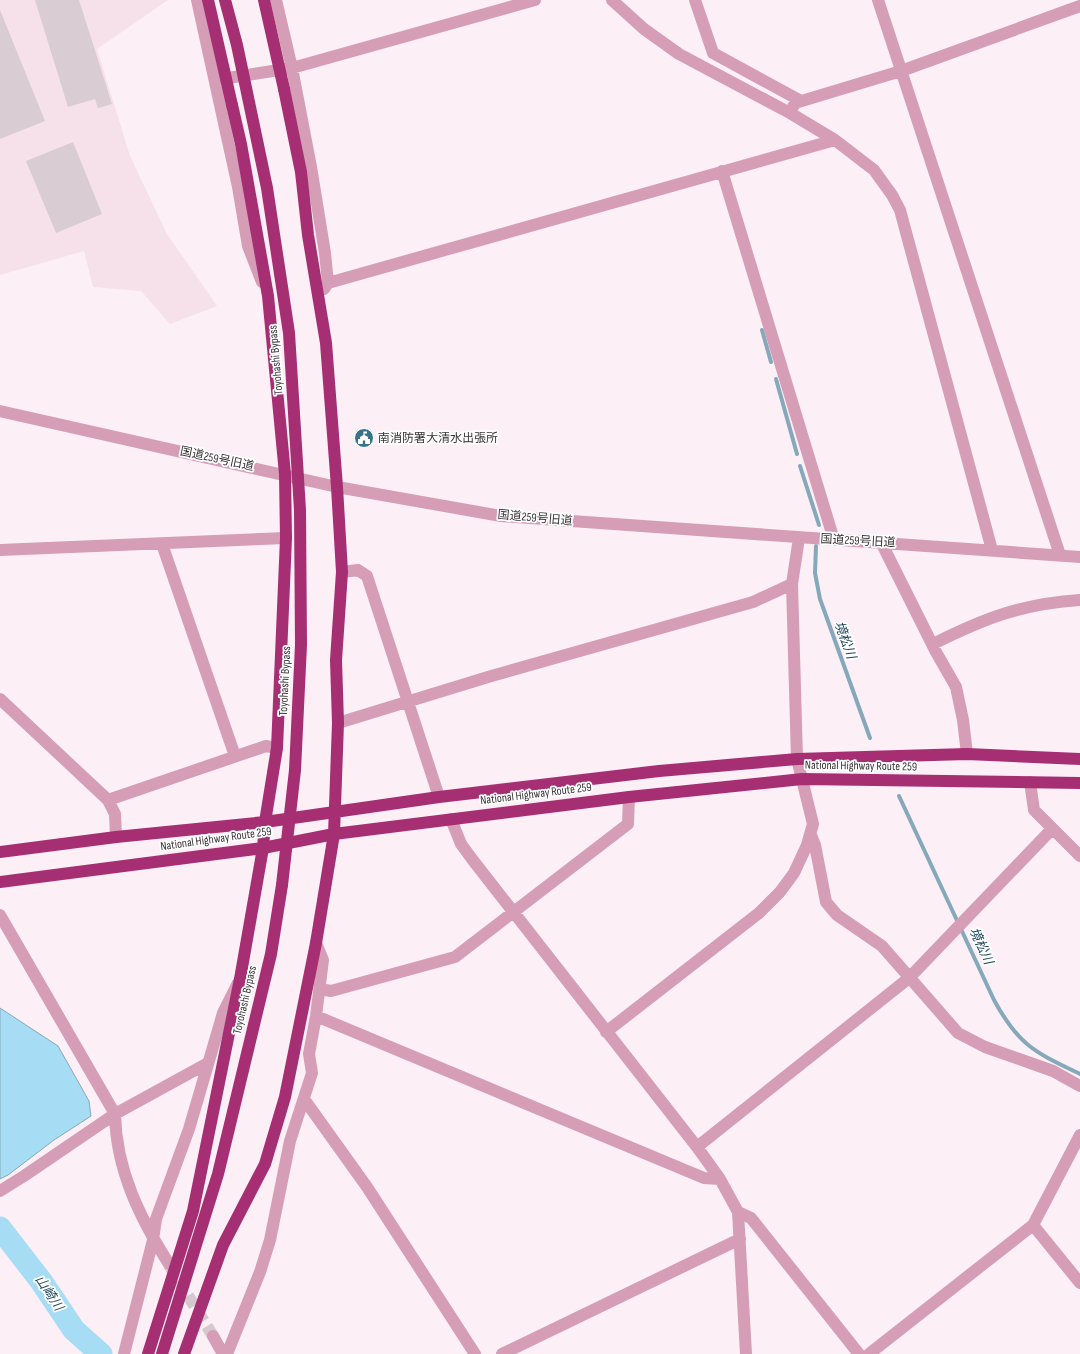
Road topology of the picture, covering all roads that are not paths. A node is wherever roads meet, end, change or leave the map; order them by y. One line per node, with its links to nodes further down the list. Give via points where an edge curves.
1 (197, 0): 13 (street)
2 (208, 0): 19 (highway, bridge, via 241,144)
3 (225, 0): 87 (highway, Toyohashi Bypass, bridge, via 237,45 269,203 288,333 300,503 301,645 295,770 282,885 270,954 218,1174)
4 (264, 0): 20 (highway, bridge, via 301,172 308,235)
5 (276, 0): 11 (street)
6 (535, 0): 11 (street)
7 (612, 0): 15 (street, via 644,29 679,54)
8 (695, 0): 14 (street, via 713,53)
9 (878, 0): 12 (street)
10 (1080, 6): 12 (street)
11 (292, 68): 13 (street); 18 (street, via 311,167)
12 (901, 71): 14 (street); 31 (street)
13 (215, 80): 19 (street, via 248,246)
14 (801, 101): 15 (street, via 795,103)
15 (790, 112): 16 (street)
16 (835, 140): 17 (street); 30 (street, via 874,170 900,210)
17 (722, 172): 18 (street); 26 (street)
18 (328, 283): 20 (street)
19 (268, 296): 22 (highway)
20 (320, 297): 23 (highway)
21 (0, 411): 22 (street, 国道259号旧道)
22 (285, 474): 23 (street, 国道259号旧道); 24 (highway)
23 (337, 486): 25 (street, 国道259号旧道, via 501,516); 33 (highway)
24 (286, 538): 28 (street); 40 (highway)
25 (799, 538): 26 (street, 国道259号旧道); 34 (street)
26 (834, 540): 27 (street, 国道259号旧道)
27 (881, 542): 30 (street, 国道259号旧道); 36 (street)
28 (162, 544): 29 (street); 42 (street)
29 (0, 550)
30 (992, 550): 31 (street, 国道259号旧道)
31 (1060, 555): 32 (street, 国道259号旧道)
32 (1080, 557)
33 (342, 572): 38 (street, via 358,570 367,576); 39 (highway, via 336,660)
34 (792, 584): 38 (street, via 753,602); 44 (street)
35 (1080, 600): 36 (street, via 1050,602 1004,612)
36 (933, 644): 41 (street, via 956,687)
37 (0, 700): 50 (street)
38 (407, 701): 39 (street); 48 (street)
39 (338, 723): 51 (highway)
40 (277, 748): 42 (street, via 266,746); 53 (highway)
41 (967, 754): 43 (highway, National Highway Route 259); 44 (highway, National Highway Route 259)
42 (235, 756): 50 (street)
43 (1080, 759)
44 (797, 760): 45 (street); 48 (highway, National Highway Route 259, via 659,771)
45 (802, 779): 46 (highway, National Highway Route 259); 49 (highway, National Highway Route 259); 56 (street, via 814,824)
46 (1030, 782): 47 (highway, National Highway Route 259); 54 (street, via 1034,810)
47 (1080, 783)
48 (439, 797): 51 (highway, National Highway Route 259)
49 (629, 797): 52 (highway, National Highway Route 259); 62 (street, via 628,824)
50 (108, 800): 57 (street, via 115,814)
51 (335, 813): 53 (highway, National Highway Route 259); 55 (highway)
52 (451, 819): 55 (highway, National Highway Route 259); 62 (street, via 461,844)
53 (265, 822): 57 (highway, National Highway Route 259); 58 (highway)
54 (1052, 828): 60 (street); 65 (street)
55 (334, 834): 58 (highway, National Highway Route 259); 64 (highway)
56 (811, 835): 65 (street, via 826,902 837,915 882,946); 69 (street, via 794,873 759,913)
57 (116, 837): 59 (highway, National Highway Route 259)
58 (263, 848): 61 (highway, National Highway Route 259); 66 (highway)
59 (0, 852)
60 (1080, 856)
61 (0, 882)
62 (513, 912): 67 (street, via 455,957 331,991); 69 (street)
63 (0, 915): 73 (street)
64 (316, 943): 67 (street, via 323,960); 88 (highway, via 285,1096 265,1164 223,1245)
65 (909, 978): 71 (street, via 958,1033 985,1048 1053,1071); 75 (street)
66 (240, 980): 70 (street, via 222,1014); 86 (highway, via 193,1211)
67 (320, 989): 68 (street)
68 (316, 1016): 72 (street, via 309,1054 312,1073); 76 (street, via 704,1178)
69 (606, 1032): 75 (street)
70 (208, 1063): 73 (street); 81 (street, via 189,1129 156,1219)
71 (1080, 1086)
72 (304, 1099): 90 (street, via 290,1141 270,1240); 91 (street, via 367,1187)
73 (115, 1114): 77 (street); 81 (street, via 115,1133 135,1206)
74 (1080, 1135): 79 (street)
75 (697, 1147): 76 (street)
76 (720, 1179): 78 (street)
77 (0, 1191)
78 (738, 1212): 80 (street); 94 (street, via 751,1218)
79 (1033, 1225): 83 (street); 95 (street)
80 (740, 1239): 92 (street); 93 (street)
81 (153, 1240): 82 (street); 85 (street)
82 (169, 1264)
83 (1080, 1283)
84 (213, 1336): 89 (street)
85 (124, 1354)
86 (148, 1354)
87 (162, 1354)
88 (184, 1354)
89 (223, 1354)
90 (227, 1354)
91 (475, 1354)
92 (502, 1354)
93 (746, 1354)
94 (859, 1354)
95 (869, 1354)

